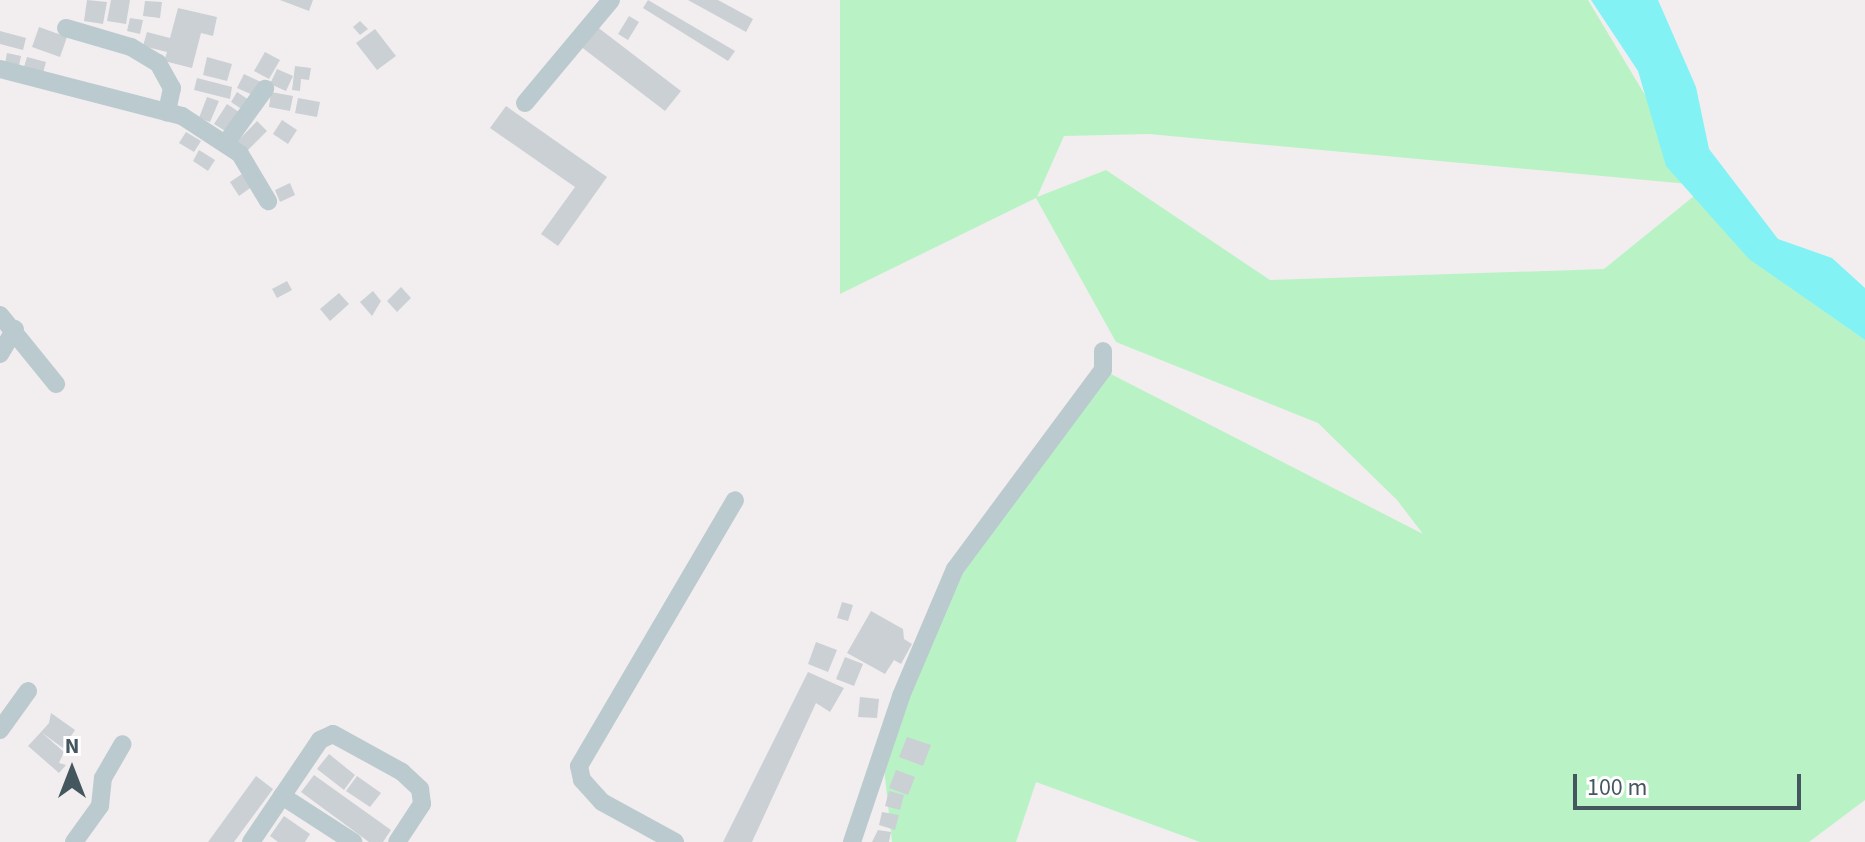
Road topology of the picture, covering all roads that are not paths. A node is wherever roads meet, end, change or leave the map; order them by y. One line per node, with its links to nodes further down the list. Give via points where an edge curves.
1 (611, 0): 5 (street)
2 (66, 28): 6 (street, via 131,47 158,63 172,88)
3 (0, 69): 6 (street)
4 (265, 89): 7 (street)
5 (525, 103)
6 (167, 112): 7 (street)
7 (226, 143): 8 (street, via 255,172)
8 (268, 201)
9 (0, 315): 10 (street)
10 (15, 329): 12 (street); 13 (street)
11 (1103, 351): 24 (street, via 1103,370 955,569 901,696)
12 (0, 354)
13 (56, 384)
14 (735, 500): 23 (street, via 579,766 582,780 602,802)
15 (28, 691): 16 (street)
16 (0, 730)
17 (123, 744): 19 (street, via 103,778 100,806)
18 (282, 796): 20 (street); 21 (street); 22 (street, via 320,740 341,737 402,772 420,789 422,804)
19 (74, 842)
20 (251, 842)
21 (353, 842)
22 (397, 842)
23 (675, 842)
24 (852, 842)

